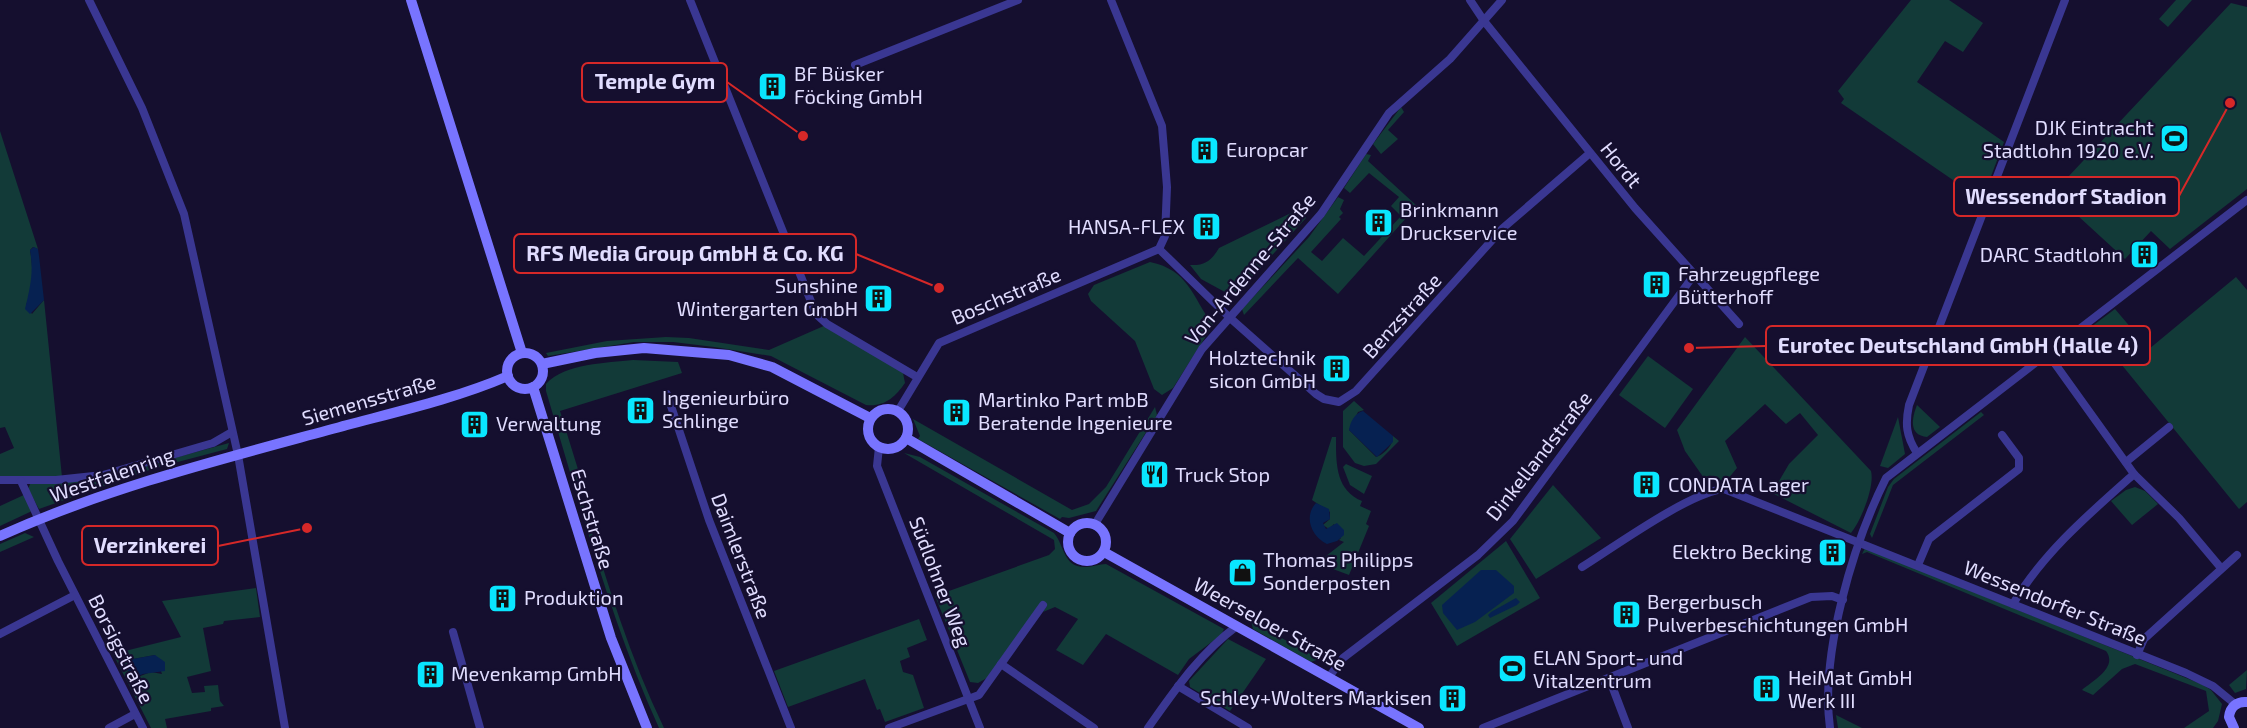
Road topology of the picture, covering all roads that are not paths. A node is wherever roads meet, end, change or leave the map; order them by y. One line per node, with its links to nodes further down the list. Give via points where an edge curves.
1 (89, 0): 27 (street, via 142,108 184,214)
2 (411, 0): 17 (street)
3 (690, 0): 21 (street, via 816,314)
4 (1018, 0): 10 (street)
5 (1111, 0): 13 (street, via 1162,126 1167,187 1165,236)
6 (1470, 0): 9 (street, Hordt)
7 (1502, 0): 9 (street, Von-Ardenne-Straße)
8 (2065, 0): 31 (street, via 1909,405 1908,439)
9 (1484, 21): 11 (street, Hordt); 15 (street, Von-Ardenne-Straße, via 1389,113 1321,214)
10 (855, 65)
11 (1590, 153): 14 (street, Hordt); 15 (street, Benzstraße, via 1503,228 1356,391 1341,402 1333,403 1316,394)
12 (2247, 200): 18 (street)
13 (1159, 249): 15 (street); 21 (street, Boschstraße, via 939,343)
14 (1694, 275): 16 (street, Hordt); 56 (street, Dinkellandstraße, via 1513,521 1470,561 1343,658)
15 (1229, 317): 38 (street, Von-Ardenne-Straße, via 1202,349)
16 (1739, 324)
17 (522, 353): 19 (street, via 534,355); 20 (street, via 512,359)
18 (2048, 354): 31 (street); 33 (street)
19 (542, 364): 22 (street, via 542,377); 25 (street, via 586,354 644,348 719,353 772,368)
20 (508, 376): 22 (street, via 521,388); 32 (street, Siemensstraße, via 434,401)
21 (917, 377): 24 (street, Boschstraße)
22 (533, 387): 68 (street, Eschstraße, via 607,627)
23 (667, 394): 69 (street, Daimlerstraße, via 709,520)
24 (898, 411): 25 (street, via 886,408); 29 (street, via 908,423)
25 (870, 418): 30 (street, via 867,432)
26 (2169, 427): 33 (street)
27 (232, 432): 32 (street); 36 (street, via 213,443 103,475)
28 (2002, 435): 44 (street, via 2019,458 2019,469 1929,539)
29 (906, 438): 30 (street, via 894,448); 39 (street)
30 (879, 447): 59 (street, Südlohner Weg, via 877,466)
31 (1917, 453): 41 (street, via 1886,478)
32 (238, 455): 37 (street, Westfalenring, via 138,484); 66 (street)
33 (2126, 462): 34 (street)
34 (2134, 474): 46 (street, via 2179,518); 49 (street, via 2077,525 2026,583)
35 (0, 480): 36 (street)
36 (21, 481): 37 (street, Borsigstraße)
37 (38, 520): 40 (street, Westfalenring); 47 (street, Borsigstraße)
38 (1095, 524): 39 (street, via 1083,523); 42 (street, via 1106,539)
39 (1070, 533): 42 (street, via 1068,545 1078,559 1095,560)
40 (0, 536)
41 (1858, 541): 44 (street, Wessendorfer Straße); 45 (street, Wessendorfer Straße, via 1735,492 1715,490 1685,503); 48 (street)
42 (1104, 552): 51 (street, Weerseloer Straße)
43 (2237, 555): 46 (street)
44 (1918, 565): 49 (street, Wessendorfer Straße)
45 (1582, 567)
46 (2221, 568): 54 (street, via 2144,639)
47 (75, 595): 53 (street); 62 (street, Borsigstraße)
48 (1843, 600): 57 (street, via 1811,597); 78 (street, via 1829,677)
49 (2013, 604): 54 (street, Wessendorfer Straße)
50 (1043, 605): 55 (street)
51 (1237, 626): 56 (street, Weerseloer Straße); 58 (street, via 1209,648)
52 (453, 632): 67 (street)
53 (0, 634)
54 (2137, 655): 61 (street, Wessendorfer Straße, via 2214,686)
55 (1001, 664): 59 (street, via 979,695); 72 (street)
56 (1329, 677): 75 (street, Weerseloer Straße)
57 (1609, 678): 76 (street); 77 (street)
58 (1178, 686): 73 (street); 74 (street)
59 (969, 699): 70 (street); 71 (street, Südlohner Weg)
60 (2247, 702): 61 (street)
61 (2235, 704): 63 (street)
62 (135, 714): 64 (street); 65 (street, Borsigstraße)
63 (2229, 717): 79 (street); 80 (street)
64 (109, 728)
65 (143, 728)
66 (285, 728)
67 (480, 728)
68 (647, 728)
69 (791, 728)
70 (889, 728)
71 (980, 728)
72 (1094, 728)
73 (1148, 728)
74 (1248, 728)
75 (1419, 728)
76 (1483, 728)
77 (1628, 728)
78 (1830, 728)
79 (2221, 728)
80 (2234, 728)

